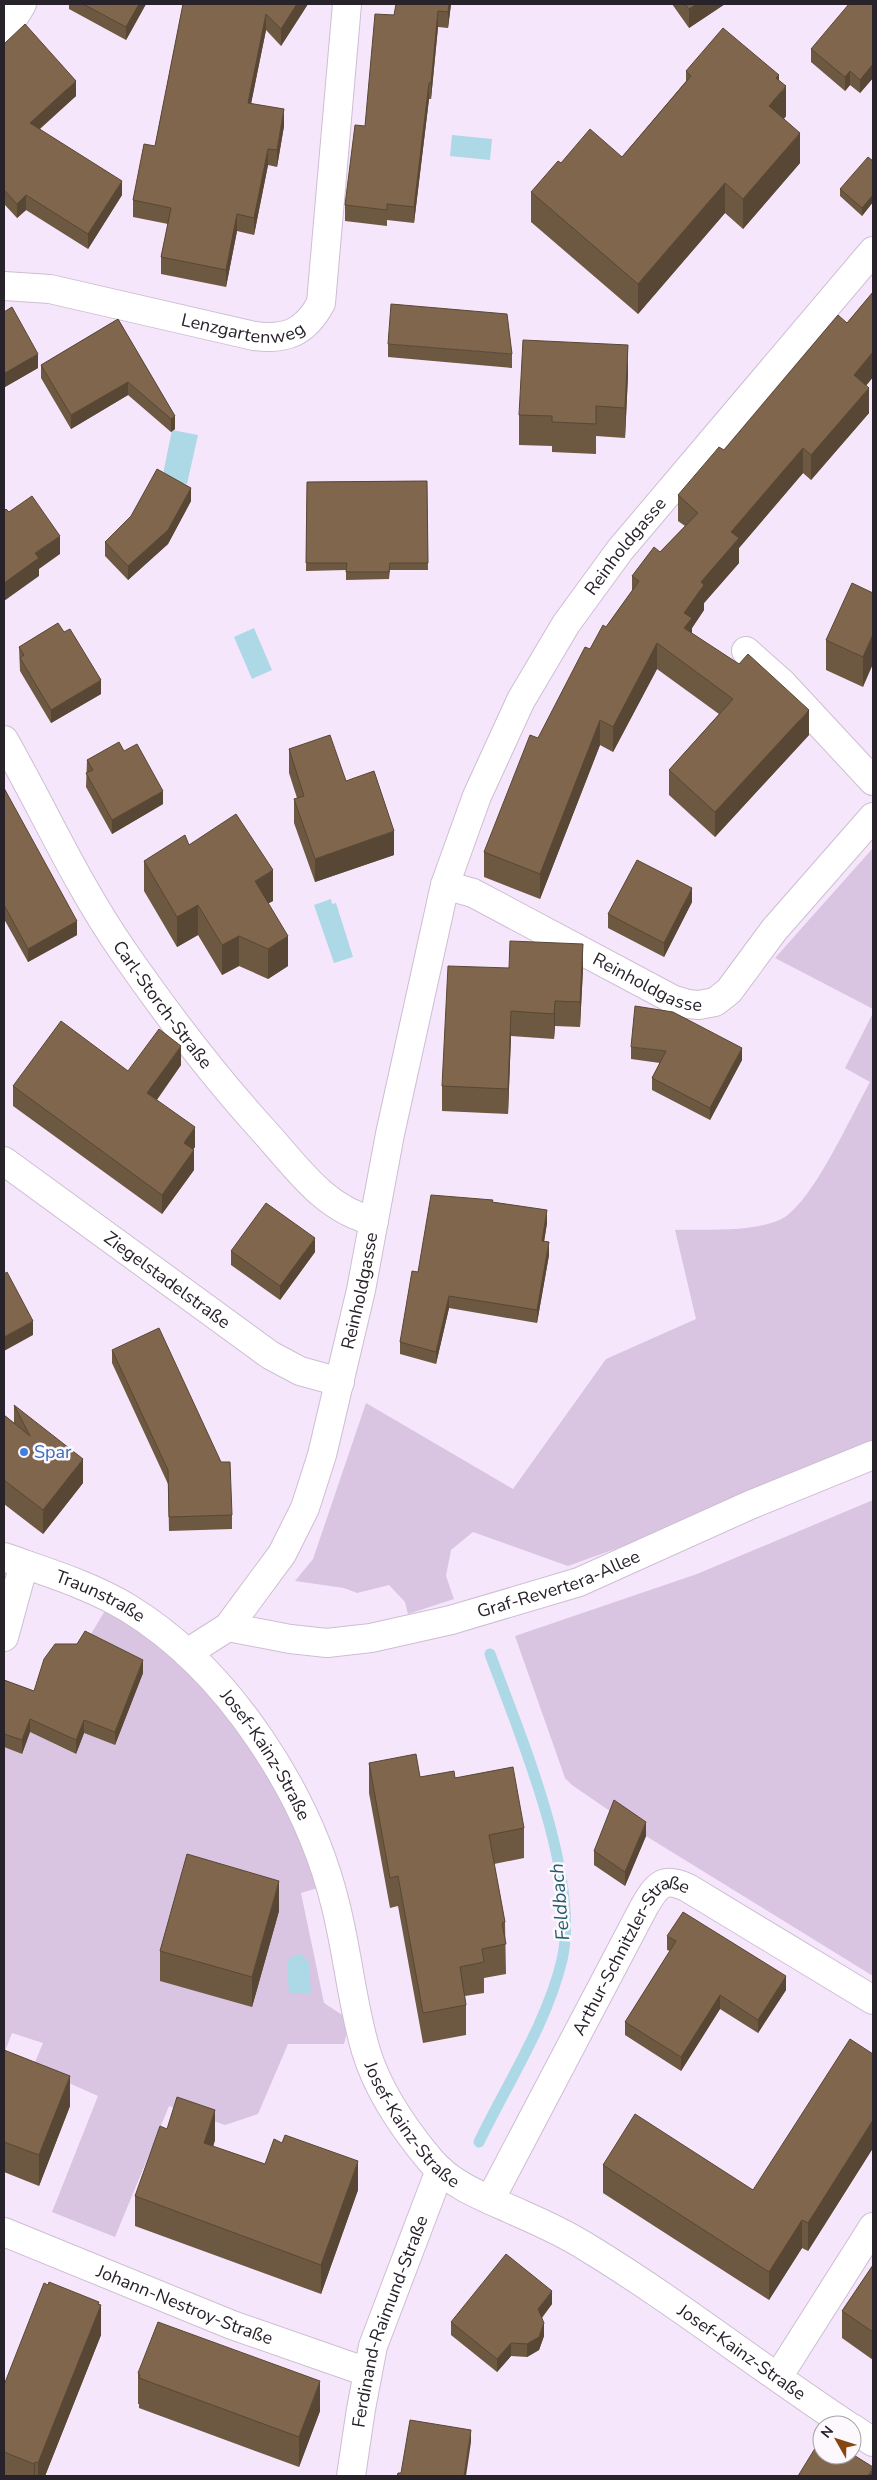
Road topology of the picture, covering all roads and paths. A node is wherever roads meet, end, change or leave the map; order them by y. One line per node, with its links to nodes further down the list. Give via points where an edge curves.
1 (22, 4): 3 (street)
2 (347, 4): 5 (street, Lenzgartenweg, via 321,303 306,324 276,338 254,336 50,289)
3 (4, 32)
4 (873, 251): 10 (street, Reinholdgasse, via 620,550 566,624 521,700 495,754)
5 (4, 286)
6 (746, 651): 8 (street, via 782,683)
7 (4, 740): 12 (street, Carl-Storch-Straße, via 123,951 240,1107 306,1180 347,1213)
8 (873, 781)
9 (873, 817): 10 (street, Reinholdgasse, via 774,930 729,991 715,1002 699,1005 674,1000 473,894)
10 (445, 884): 12 (street, Reinholdgasse, via 415,1012)
11 (4, 1161): 13 (street, Ziegelstadelstraße, via 270,1355 304,1372)
12 (374, 1221): 13 (street, Reinholdgasse)
13 (340, 1382): 16 (street, Reinholdgasse, via 306,1508 282,1554)
14 (873, 1455): 16 (street, Graf-Revertera-Allee, via 579,1582 451,1620 379,1636 327,1643)
15 (14, 1561): 17 (street); 18 (street, Traunstraße, via 88,1587 120,1604 152,1624)
16 (228, 1627): 18 (street, Reinholdgasse)
17 (4, 1637)
18 (187, 1653): 20 (street, Josef-Kainz-Straße, via 256,1732 306,1821 336,1903 360,2031 370,2062 400,2119)
19 (873, 2000): 21 (street, Arthur-Schnitzler-Straße, via 703,1897 680,1885 662,1884 644,1907)
20 (440, 2170): 21 (street, Josef-Kainz-Straße); 24 (street, Ferdinand-Raimund-Straße, via 382,2317)
21 (490, 2200): 25 (street, Josef-Kainz-Straße, via 588,2248)
22 (873, 2227): 25 (street)
23 (4, 2232): 24 (street, Johann-Nestroy-Straße, via 232,2325)
24 (367, 2372): 29 (street, Ferdinand-Raimund-Straße)
25 (778, 2377): 26 (street, Josef-Kainz-Straße)
26 (833, 2415)
27 (862, 2435): 28 (street)
28 (873, 2442)
29 (351, 2476)

